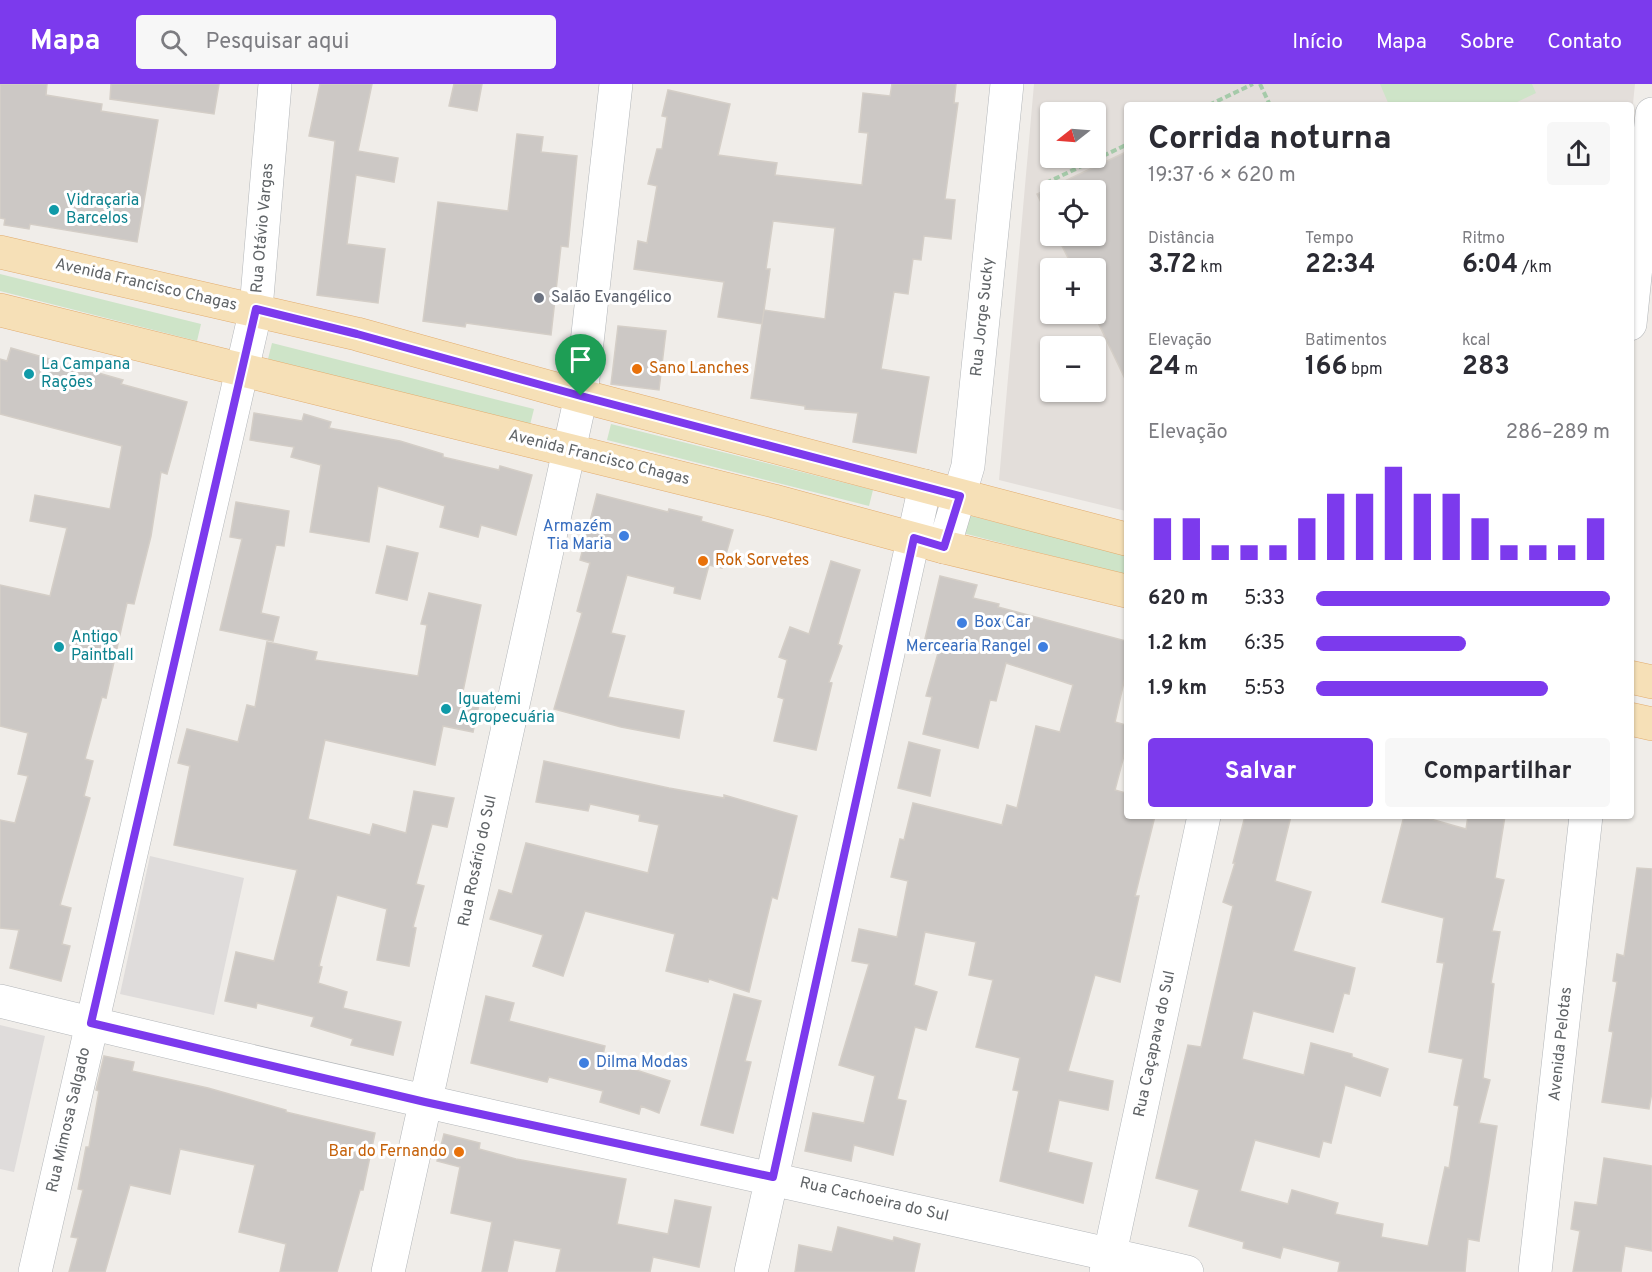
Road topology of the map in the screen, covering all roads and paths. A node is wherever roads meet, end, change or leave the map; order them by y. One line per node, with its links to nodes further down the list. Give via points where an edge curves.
1 (275, 84): 13 (street, Rua Otávio Vargas)
2 (616, 84): 16 (street, Rua Rosário do Sul)
3 (1007, 84): 19 (street, Rua Jorge Sucky, via 968,466)
4 (1253, 84): 6 (path)
5 (1260, 84): 7 (path)
6 (1215, 102)
7 (1269, 102)
8 (1652, 114): 12 (street)
9 (1124, 146): 10 (path)
10 (1052, 180)
11 (0, 252): 13 (main road, Avenida Francisco Chagas)
12 (1634, 286)
13 (256, 309): 15 (street, Rua Otávio Vargas); 16 (main road, Avenida Francisco Chagas)
14 (0, 310): 15 (main road, Avenida Francisco Chagas)
15 (243, 371): 17 (main road, Avenida Francisco Chagas); 30 (street, Rua Mimosa Salgado)
16 (581, 396): 17 (street, Rua Rosário do Sul); 18 (main road, Avenida Francisco Chagas)
17 (569, 450): 21 (main road, Avenida Francisco Chagas); 31 (street, Rua Rosário do Sul)
18 (925, 486): 19 (main road, Avenida Francisco Chagas); 21 (street)
19 (960, 496): 20 (main road, Avenida Francisco Chagas); 21 (street, Rua Jorge Sucky)
20 (1124, 538)
21 (929, 543): 22 (main road, Avenida Francisco Chagas); 32 (street)
22 (1124, 591)
23 (1634, 678): 24 (main road)
24 (1652, 682)
25 (1634, 720): 26 (main road)
26 (1652, 724)
27 (1203, 819): 33 (street, Rua Caçapava do Sul)
28 (1586, 819): 38 (street, Avenida Pelotas)
29 (0, 1000): 30 (street, Rua Cachoeira do Sul)
30 (91, 1023): 31 (street, Rua Cachoeira do Sul); 34 (street, Rua Mimosa Salgado)
31 (425, 1102): 32 (street, Rua Cachoeira do Sul); 35 (street, Rua Rosário do Sul)
32 (773, 1177): 33 (street, Rua Cachoeira do Sul); 36 (street)
33 (1108, 1263): 37 (street, Rua Cachoeira do Sul)
34 (35, 1272)
35 (388, 1272)
36 (751, 1272)
37 (1187, 1272)
38 (1535, 1272)

